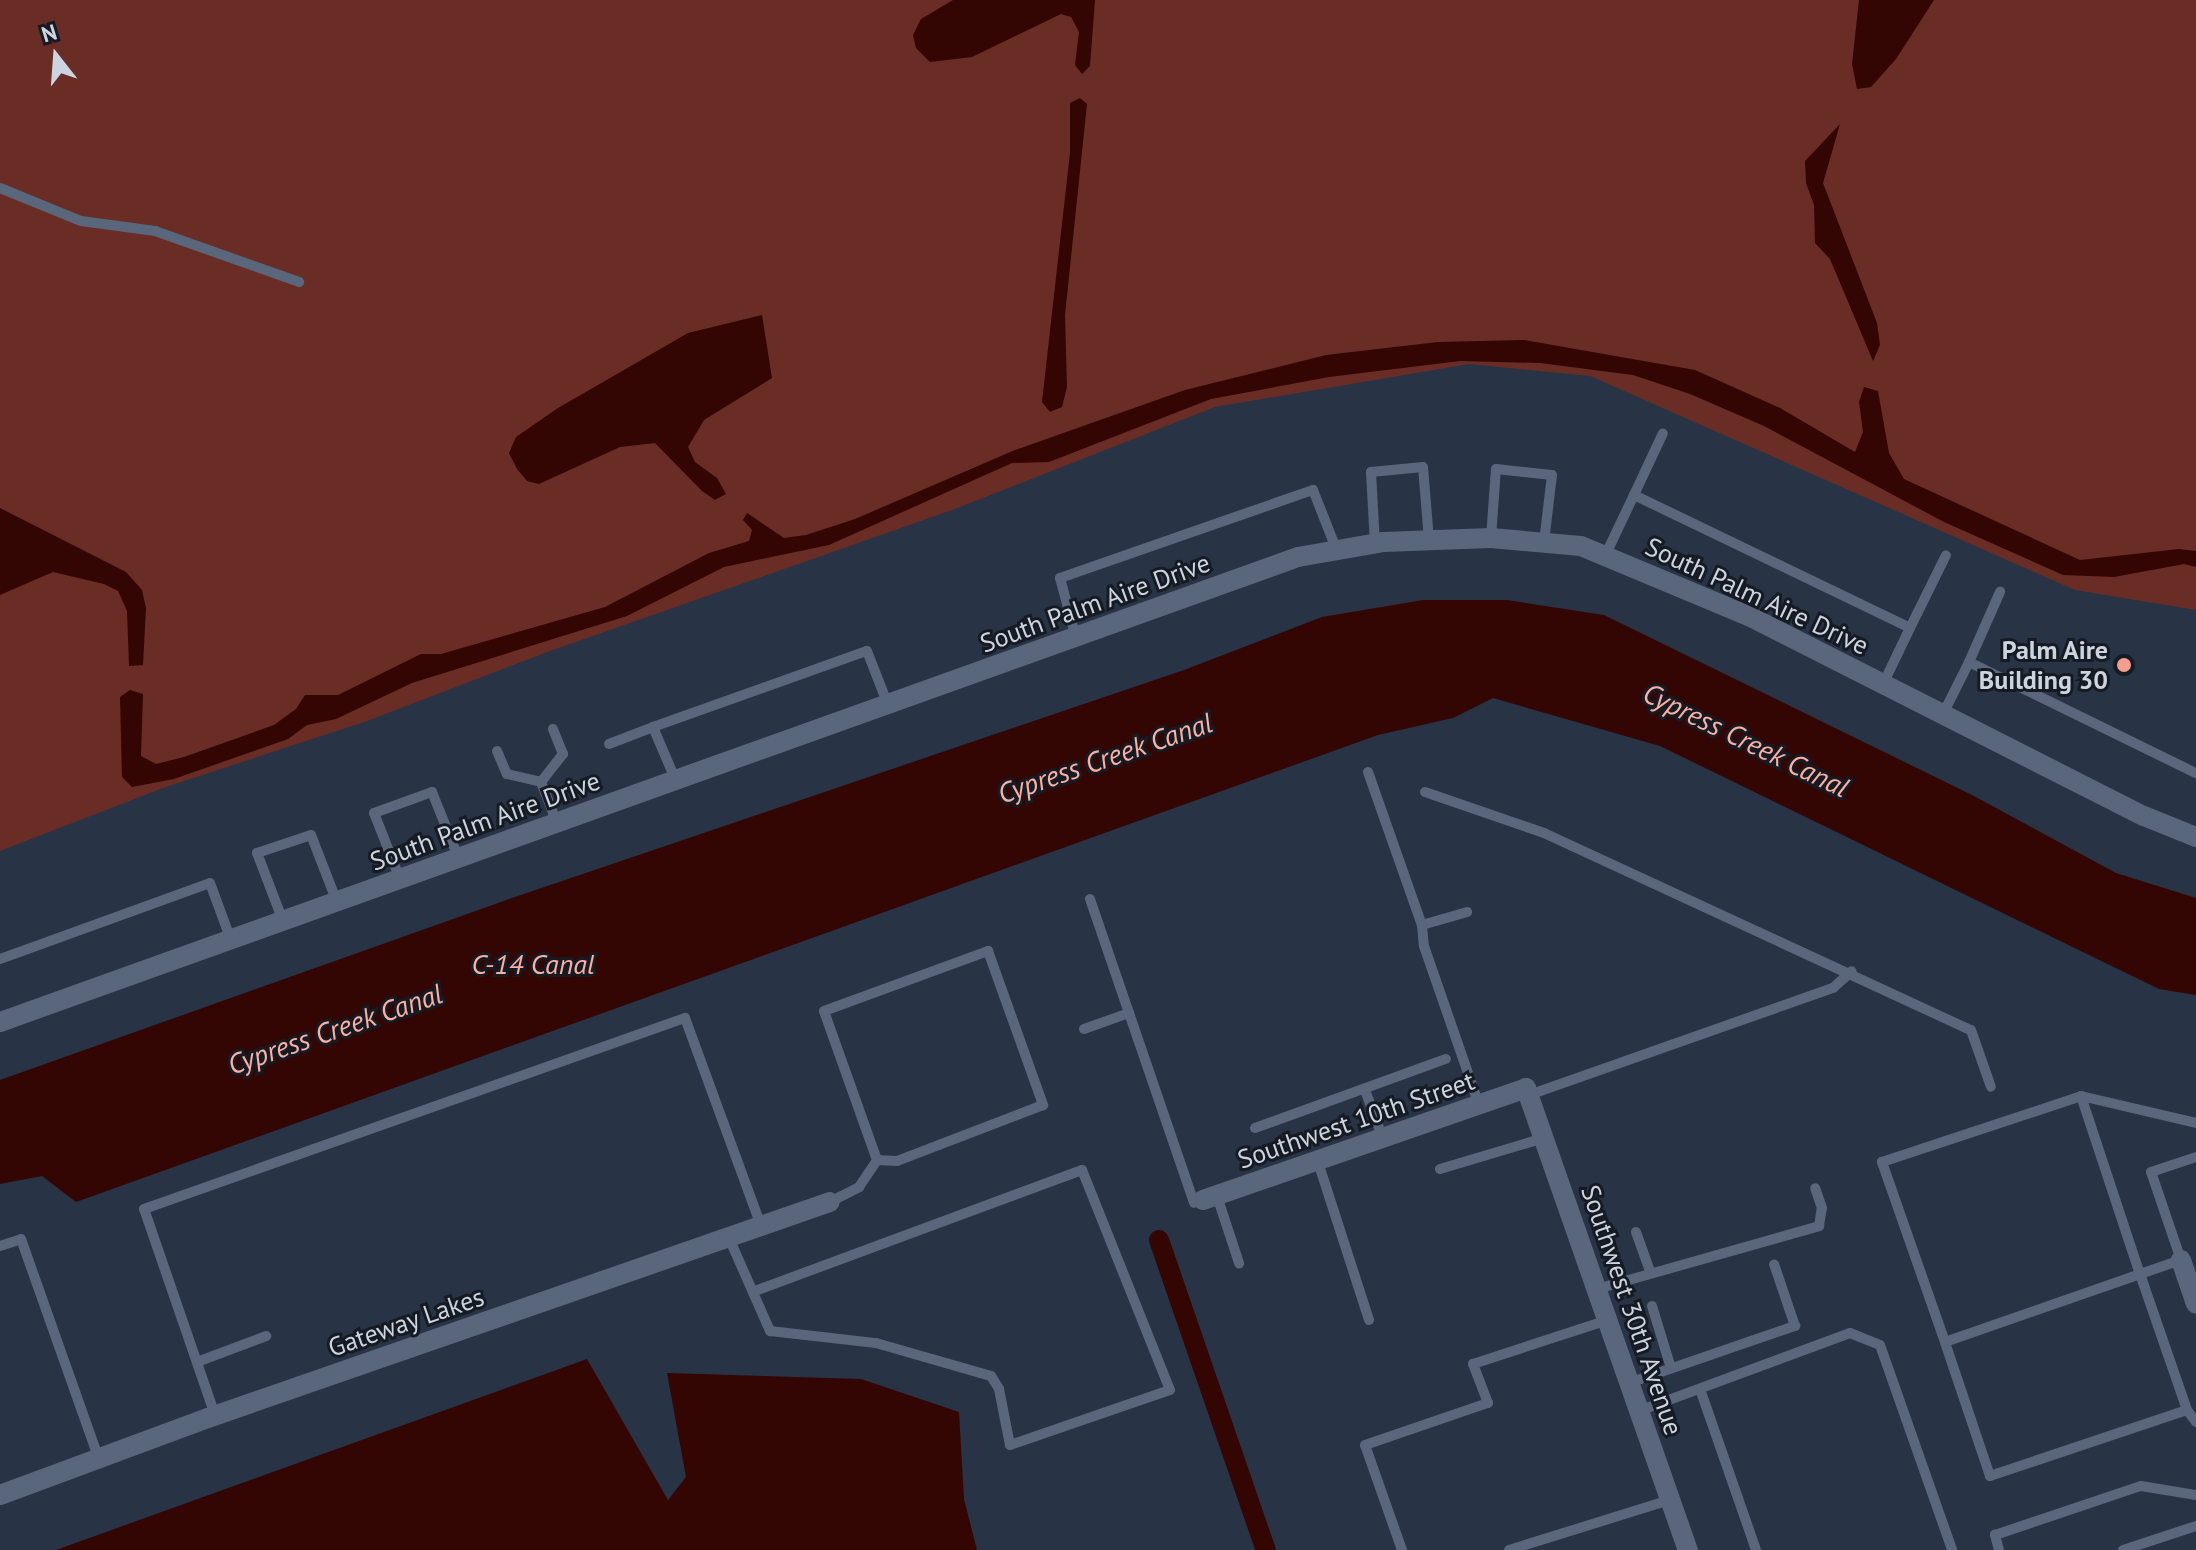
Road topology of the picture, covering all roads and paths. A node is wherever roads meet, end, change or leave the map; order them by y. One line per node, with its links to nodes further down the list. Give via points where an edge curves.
1 (0, 188): 2 (lane, via 81,221 155,231)
2 (299, 282)
3 (1663, 433): 4 (lane)
4 (1634, 495): 11 (lane); 13 (lane)
5 (1491, 538): 6 (street, South Palm Aire Drive); 7 (street, South Palm Aire Drive); 7 (lane, via 1496,469 1552,475)
6 (1429, 540): 8 (street, South Palm Aire Drive); 8 (lane, via 1423,467 1371,472)
7 (1544, 542): 11 (street, South Palm Aire Drive, via 1581,546)
8 (1375, 544): 9 (street, South Palm Aire Drive)
9 (1337, 551): 14 (street, South Palm Aire Drive, via 1298,557); 14 (lane, via 1313,490 1060,578)
10 (1946, 555): 13 (lane)
11 (1605, 556): 16 (street, South Palm Aire Drive, via 1753,618)
12 (2000, 592): 15 (lane)
13 (1910, 628): 16 (lane)
14 (1076, 638): 17 (street, South Palm Aire Drive)
15 (1969, 662): 18 (lane); 24 (lane)
16 (1883, 684): 18 (street, South Palm Aire Drive)
17 (888, 705): 19 (lane, via 867,651); 25 (street, South Palm Aire Drive)
18 (1943, 714): 29 (street, South Palm Aire Drive)
19 (653, 727): 21 (lane); 25 (lane)
20 (553, 729): 26 (lane, via 563,754)
21 (609, 744)
22 (497, 751): 26 (lane, via 507,774)
23 (1368, 772): 36 (lane)
24 (2196, 773)
25 (676, 781): 28 (street, South Palm Aire Drive)
26 (541, 782): 28 (lane)
27 (1425, 792): 39 (lane, via 1544,833)
28 (557, 823): 30 (street, South Palm Aire Drive)
29 (2196, 837)
30 (459, 859): 31 (street, South Palm Aire Drive); 31 (lane, via 432,792 374,813)
31 (400, 879): 33 (street, South Palm Aire Drive)
32 (1090, 899): 40 (lane)
33 (337, 902): 35 (street, South Palm Aire Drive); 35 (lane, via 311,835 257,853)
34 (1467, 912): 36 (lane)
35 (283, 921): 37 (street, South Palm Aire Drive)
36 (1422, 925): 48 (lane, via 1424,946)
37 (231, 940): 38 (lane, via 210,883); 41 (street, South Palm Aire Drive)
38 (0, 959)
39 (1852, 971): 44 (lane, via 1971,1030); 46 (lane, via 1833,988)
40 (1129, 1013): 42 (lane); 58 (lane)
41 (0, 1022)
42 (1084, 1029)
43 (1446, 1059): 45 (lane)
44 (1991, 1087)
45 (1365, 1090): 50 (lane); 52 (lane)
46 (1528, 1092): 48 (street, Southwest 10th Street); 51 (street, Southwest 30th Avenue)
47 (2081, 1096): 49 (lane); 68 (lane); 76 (lane, via 1882,1162)
48 (1479, 1105): 52 (street, Southwest 10th Street)
49 (2196, 1123)
50 (1255, 1128)
51 (1544, 1138): 56 (lane); 69 (street, Southwest 30th Avenue)
52 (1383, 1139): 55 (street, Southwest 10th Street)
53 (2196, 1157): 64 (lane, via 2151,1172)
54 (877, 1160): 54 (lane, via 824,1011 988,951 1043,1105 897,1161); 59 (lane, via 859,1187)
55 (1318, 1162): 58 (street, Southwest 10th Street); 73 (lane)
56 (1440, 1169)
57 (1815, 1188): 67 (lane, via 1822,1208 1819,1226 1686,1267)
58 (1205, 1200): 65 (lane)
59 (830, 1202): 60 (street, Gateway Lakes)
60 (761, 1226): 62 (street, Gateway Lakes); 77 (lane, via 685,1018 144,1209)
61 (1636, 1232): 67 (lane)
62 (729, 1238): 70 (lane); 83 (street, Gateway Lakes)
63 (0, 1246): 85 (lane, via 21,1239)
64 (2181, 1260): 68 (lane); 71 (street)
65 (1239, 1263)
66 (1774, 1264): 78 (lane, via 1795,1326)
67 (1650, 1271): 69 (lane)
68 (2140, 1274): 76 (lane); 81 (lane)
69 (1597, 1289): 74 (street, Southwest 30th Avenue)
70 (753, 1292): 70 (lane, via 770,1331 876,1343 991,1376 999,1389 1010,1445 1170,1390 1082,1170)
71 (2196, 1304)
72 (1652, 1306): 78 (lane)
73 (1369, 1320)
74 (1608, 1320): 79 (street, Southwest 30th Avenue); 90 (lane, via 1473,1364 1488,1403 1365,1445)
75 (266, 1336): 77 (lane)
76 (1945, 1342): 81 (lane, via 1990,1476)
77 (197, 1362): 83 (lane)
78 (1671, 1368): 79 (lane)
79 (1629, 1383): 82 (street, Southwest 30th Avenue)
80 (1700, 1389): 82 (lane); 93 (lane); 94 (lane, via 1850,1333 1880,1345)
81 (2187, 1410): 84 (lane)
82 (1639, 1411): 88 (street, Southwest 30th Avenue)
83 (215, 1415): 85 (street, Gateway Lakes)
84 (2196, 1422)
85 (99, 1459): 86 (street, Gateway Lakes)
86 (0, 1495)
87 (2196, 1495): 95 (lane, via 2141,1486 1995,1535)
88 (1670, 1500): 91 (lane); 92 (street, Southwest 30th Avenue)
89 (2196, 1526): 96 (lane)
90 (1402, 1550)
91 (1509, 1550)
92 (1688, 1550)
93 (1756, 1550)
94 (1952, 1550)
95 (1999, 1550)
96 (2123, 1550)

